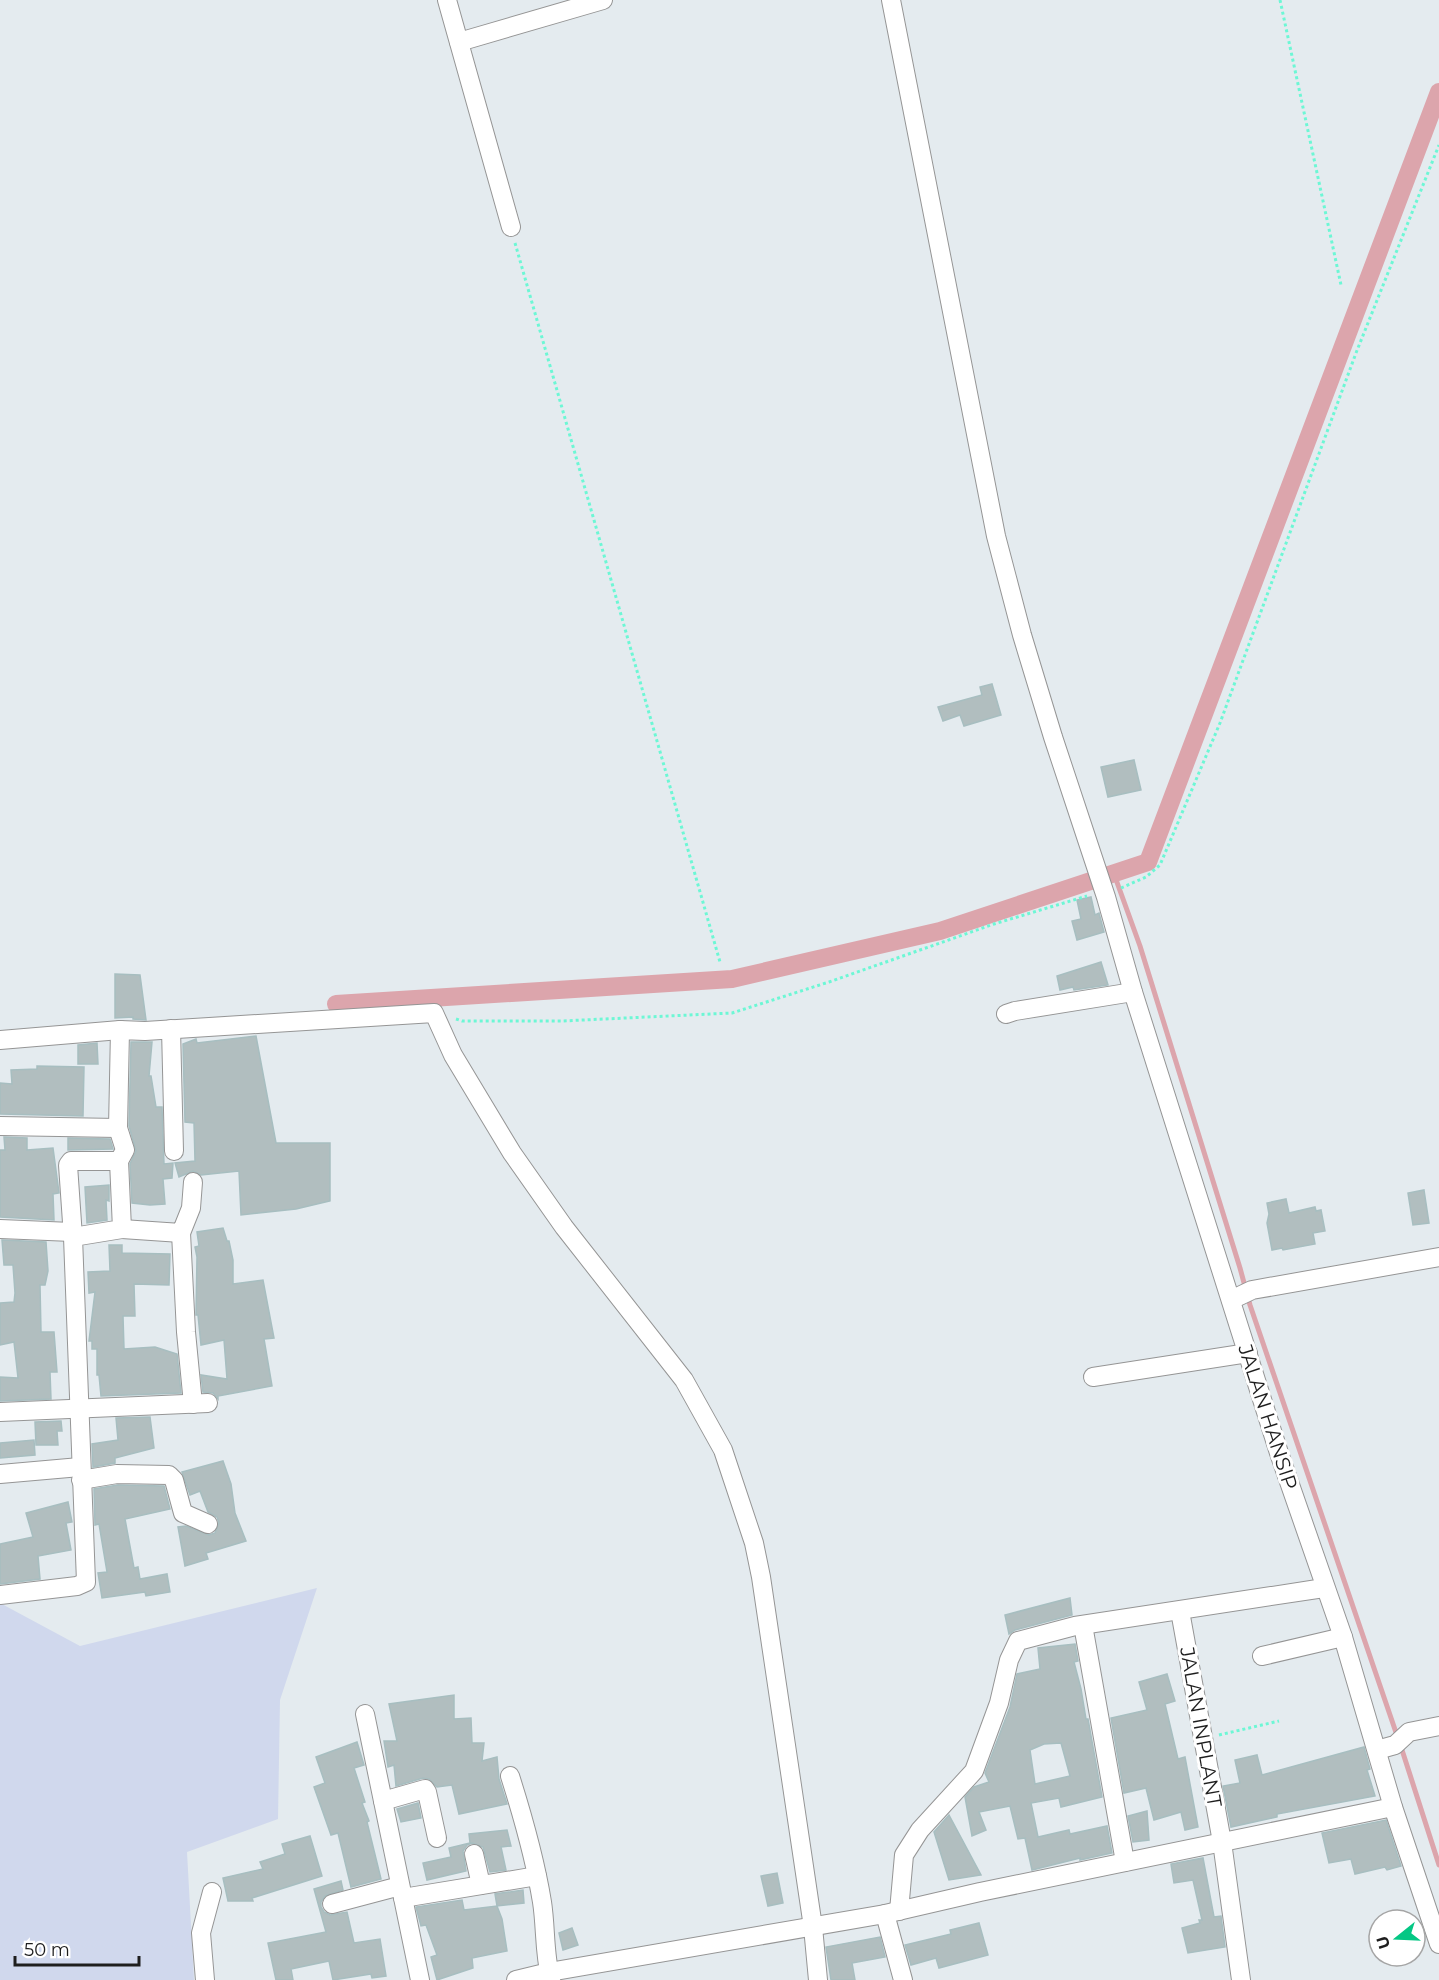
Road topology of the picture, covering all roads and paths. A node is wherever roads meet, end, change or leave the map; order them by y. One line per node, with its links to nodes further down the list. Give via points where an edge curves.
1 (447, 0): 5 (street)
2 (603, 0): 5 (street)
3 (891, 0): 10 (street, JALAN HANSIP, via 996,536 1022,635)
4 (1280, 0): 8 (path)
5 (459, 42): 7 (street)
6 (1439, 145): 9 (path, via 1356,353 1220,723 1160,865)
7 (511, 227): 11 (path)
8 (1341, 285)
9 (1130, 884)
10 (1105, 892): 12 (street, JALAN HANSIP); 13 (path, via 945,940 732,1013 462,1021)
11 (720, 962)
12 (1133, 992): 14 (street); 28 (street, JALAN HANSIP)
13 (427, 1014): 15 (street); 60 (street, via 512,1153 564,1227 684,1380 723,1450 754,1543 761,1577)
14 (1006, 1014)
15 (171, 1029): 16 (street); 20 (street)
16 (120, 1030): 17 (street); 19 (street)
17 (0, 1040)
18 (0, 1126): 19 (street)
19 (118, 1128): 21 (street, via 125,1150)
20 (174, 1151)
21 (119, 1161): 24 (street); 26 (street, via 68,1163)
22 (193, 1182): 25 (street, via 191,1208)
23 (0, 1229): 26 (street)
24 (122, 1229): 25 (street); 26 (street)
25 (181, 1233): 31 (street, via 186,1332 200,1404)
26 (72, 1235): 31 (street)
27 (1439, 1257): 28 (street)
28 (1241, 1296): 29 (street, JALAN HANSIP)
29 (1248, 1353): 30 (street); 36 (street, JALAN HANSIP)
30 (1093, 1377)
31 (78, 1410): 32 (street); 34 (street)
32 (0, 1412)
33 (0, 1474): 34 (street)
34 (81, 1474): 35 (street, via 170,1475 183,1513); 37 (street, via 86,1582)
35 (208, 1524)
36 (1324, 1588): 38 (street); 40 (street, JALAN HANSIP)
37 (0, 1595)
38 (1180, 1611): 39 (street); 45 (street, JALAN INPLANT)
39 (1083, 1625): 53 (street); 59 (street, via 1025,1638 1016,1644 974,1771 920,1830 904,1855)
40 (1343, 1637): 41 (street); 46 (street, JALAN HANSIP)
41 (1262, 1656)
42 (365, 1714): 48 (street)
43 (1279, 1721): 45 (path)
44 (1439, 1726): 46 (street, via 1409,1732 1395,1745)
45 (1203, 1739): 51 (street, JALAN INPLANT)
46 (1377, 1750): 49 (street, JALAN HANSIP)
47 (510, 1776): 54 (street)
48 (383, 1801): 50 (street, via 425,1789); 57 (street)
49 (1393, 1807): 51 (street); 61 (street, JALAN HANSIP)
50 (437, 1838)
51 (1222, 1842): 53 (street); 68 (street, JALAN INPLANT)
52 (474, 1854): 55 (street)
53 (1125, 1862): 59 (street)
54 (537, 1876): 55 (street); 62 (street)
55 (481, 1884): 57 (street)
56 (212, 1892): 63 (street, via 201,1933)
57 (402, 1892): 58 (street); 64 (street)
58 (332, 1904)
59 (892, 1913): 60 (street); 67 (street)
60 (813, 1927): 62 (street); 66 (street)
61 (1439, 1944)
62 (550, 1976): 65 (street)
63 (205, 1980)
64 (420, 1980)
65 (516, 1980)
66 (818, 1980)
67 (903, 1980)
68 (1241, 1980)

